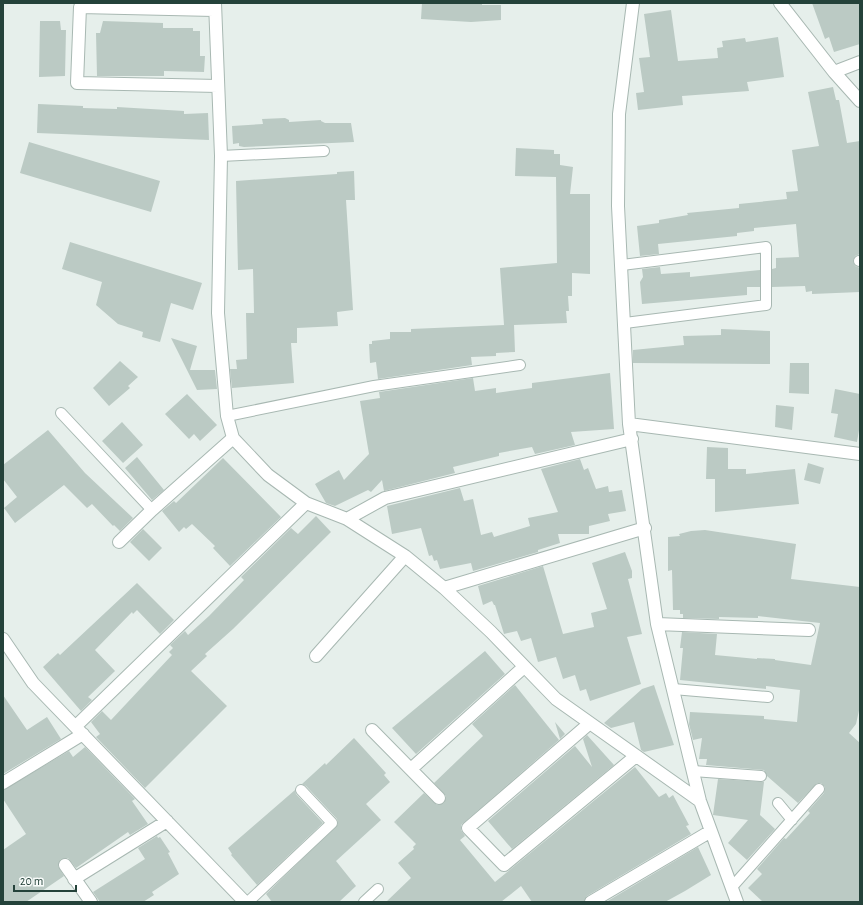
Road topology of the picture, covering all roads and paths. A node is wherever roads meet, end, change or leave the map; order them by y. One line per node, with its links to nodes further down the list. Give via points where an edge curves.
1 (633, 3): 10 (street, via 619,114 618,206)
2 (780, 3): 5 (street)
3 (215, 7): 6 (street); 6 (street, via 80,7 77,83)
4 (860, 62): 5 (street)
5 (834, 72): 7 (street)
6 (218, 86): 9 (street)
7 (860, 101)
8 (324, 151): 9 (lane)
9 (221, 156): 14 (street, via 218,313)
10 (622, 265): 11 (street); 11 (lane, via 766,247 766,305)
11 (625, 323): 15 (street)
12 (520, 365): 14 (lane, via 374,386)
13 (62, 413): 20 (lane)
14 (227, 416): 16 (street)
15 (629, 424): 17 (street); 18 (street)
16 (233, 438): 19 (street, via 268,475); 20 (street)
17 (632, 439): 21 (street, via 385,498); 22 (street)
18 (860, 454)
19 (306, 503): 21 (street); 34 (street)
20 (152, 510): 23 (street)
21 (347, 519): 24 (street)
22 (645, 528): 25 (street); 26 (street)
23 (119, 542)
24 (405, 556): 25 (street); 29 (street)
25 (444, 588): 30 (street)
26 (657, 624): 27 (street); 31 (street)
27 (809, 630)
28 (3, 638): 34 (street, via 33,683)
29 (316, 656)
30 (524, 666): 33 (street, via 556,699); 37 (street)
31 (673, 689): 32 (lane); 38 (street)
32 (768, 697)
33 (590, 723): 36 (street); 36 (street, via 468,828 504,865)
34 (80, 730): 40 (street); 47 (street)
35 (372, 730): 37 (street)
36 (636, 756): 44 (street)
37 (411, 769): 43 (street)
38 (692, 771): 39 (lane); 44 (street)
39 (761, 776)
40 (3, 783)
41 (819, 789): 46 (lane)
42 (301, 790): 54 (lane, via 332,823)
43 (439, 798)
44 (700, 801): 48 (street)
45 (778, 803): 46 (lane)
46 (792, 820): 51 (lane)
47 (167, 821): 50 (street); 54 (street)
48 (711, 831): 51 (street); 56 (street)
49 (65, 865): 50 (street)
50 (74, 879): 53 (street)
51 (732, 887): 57 (street)
52 (378, 889): 55 (lane)
53 (91, 902)
54 (247, 902)
55 (364, 902)
56 (591, 902)
57 (737, 902)

